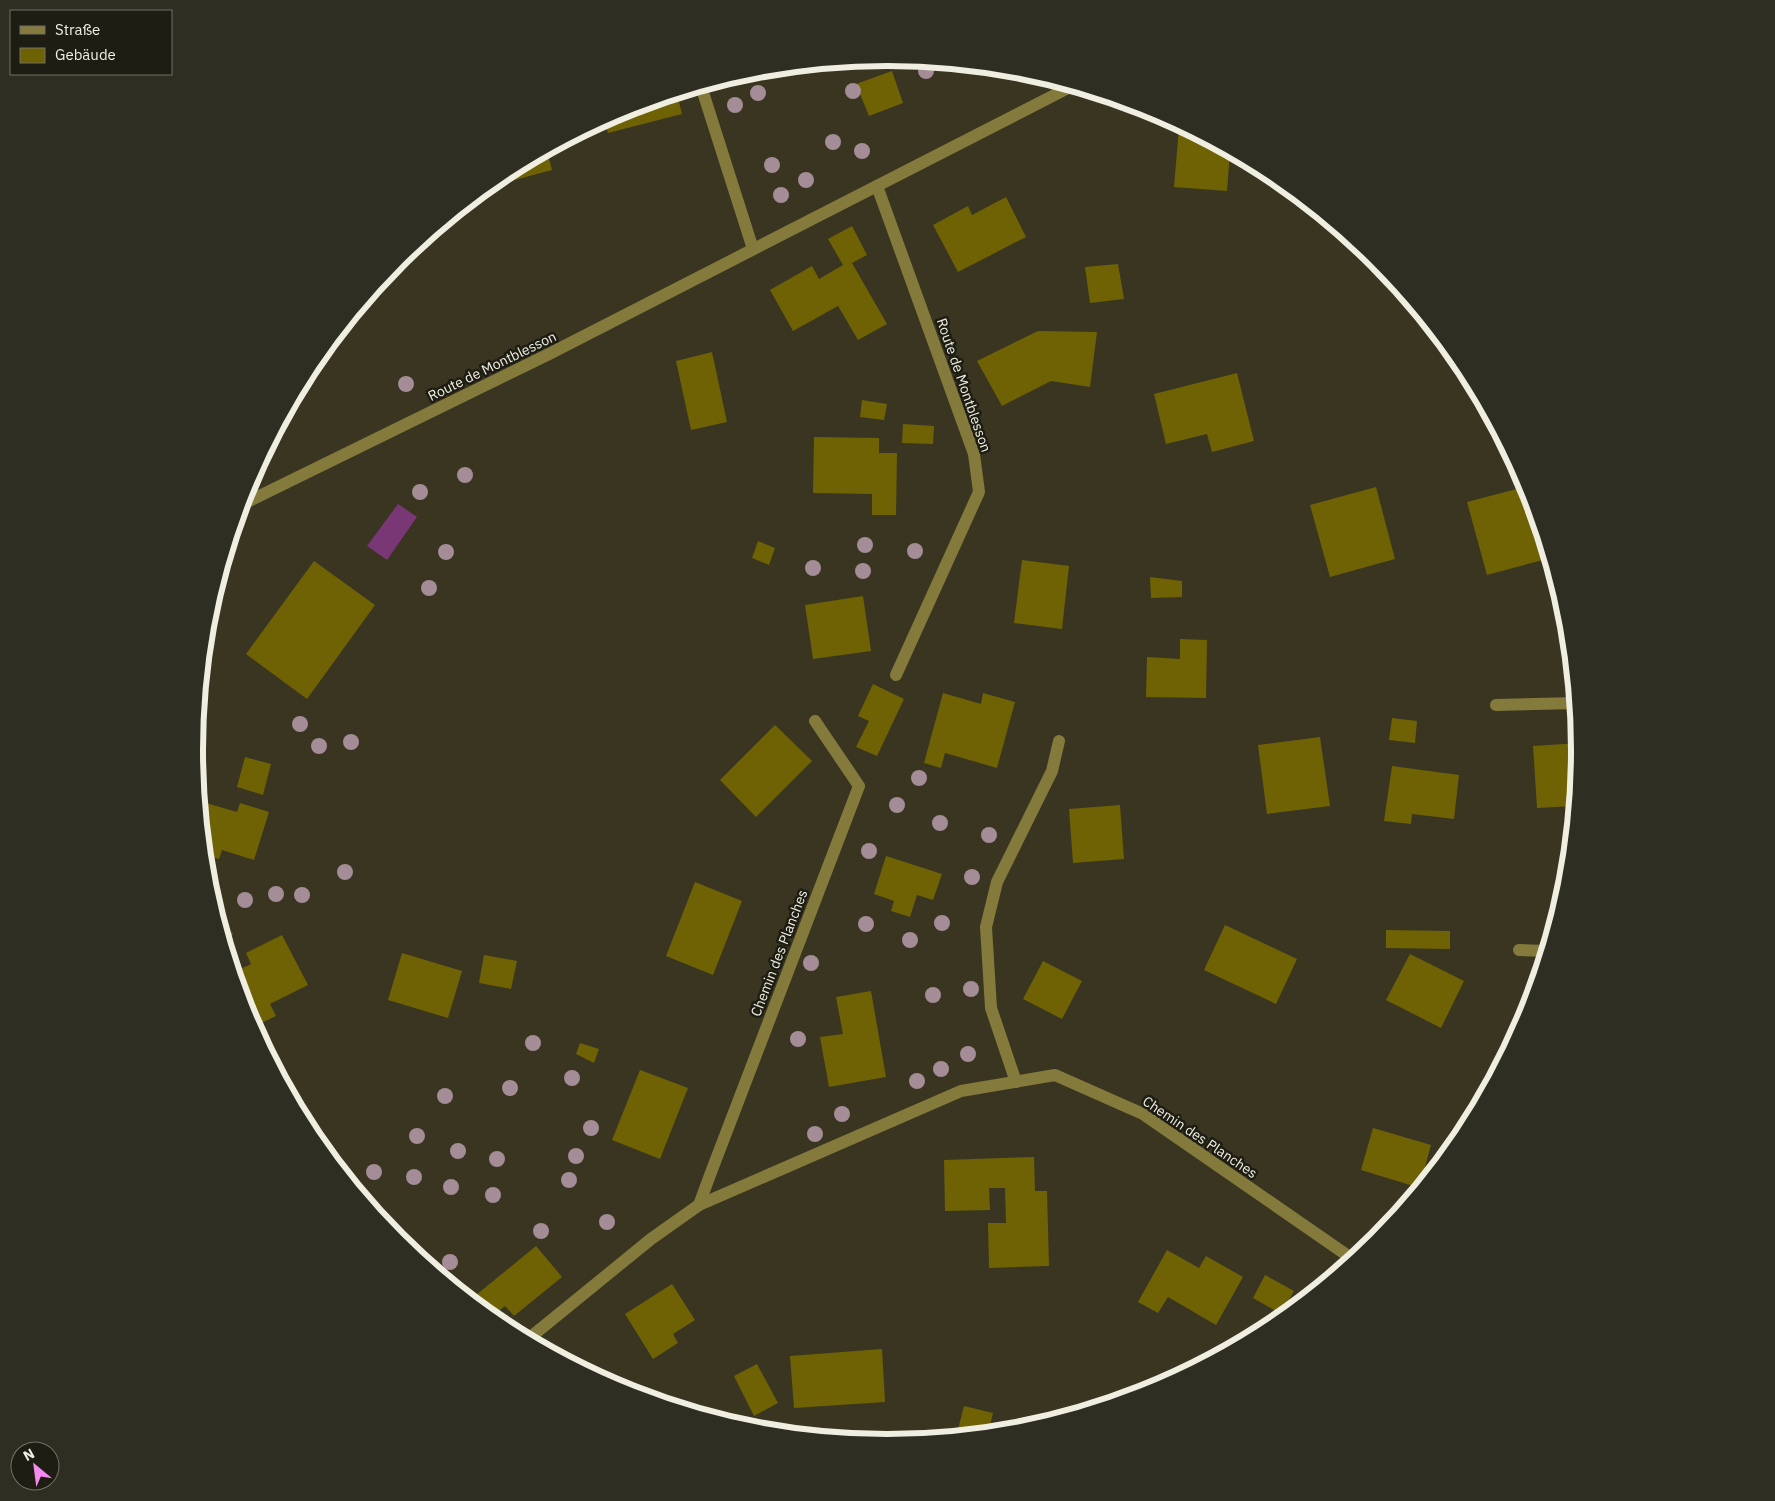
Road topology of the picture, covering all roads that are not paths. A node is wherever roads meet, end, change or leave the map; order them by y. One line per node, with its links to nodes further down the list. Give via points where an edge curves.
1 (1064, 90): 3 (street, Route de Montblesson)
2 (703, 92): 4 (street)
3 (876, 186): 4 (street, Route de Montblesson); 6 (street, Route de Montblesson, via 974,454 979,492)
4 (753, 249): 5 (street, Route de Montblesson, via 549,354)
5 (251, 500)
6 (896, 675)
7 (1570, 702): 8 (street)
8 (1496, 705)
9 (815, 721): 14 (street, Chemin des Planches, via 860,786)
10 (1059, 742): 13 (street, via 1052,771 997,882 986,927 991,1008)
11 (1519, 950): 12 (street)
12 (1541, 951)
13 (1016, 1082): 14 (street, Chemin des Planches, via 961,1091); 15 (street, Chemin des Planches, via 1055,1075 1143,1114)
14 (699, 1205): 16 (street, Chemin des Planches, via 651,1239)
15 (1348, 1256)
16 (533, 1335)

